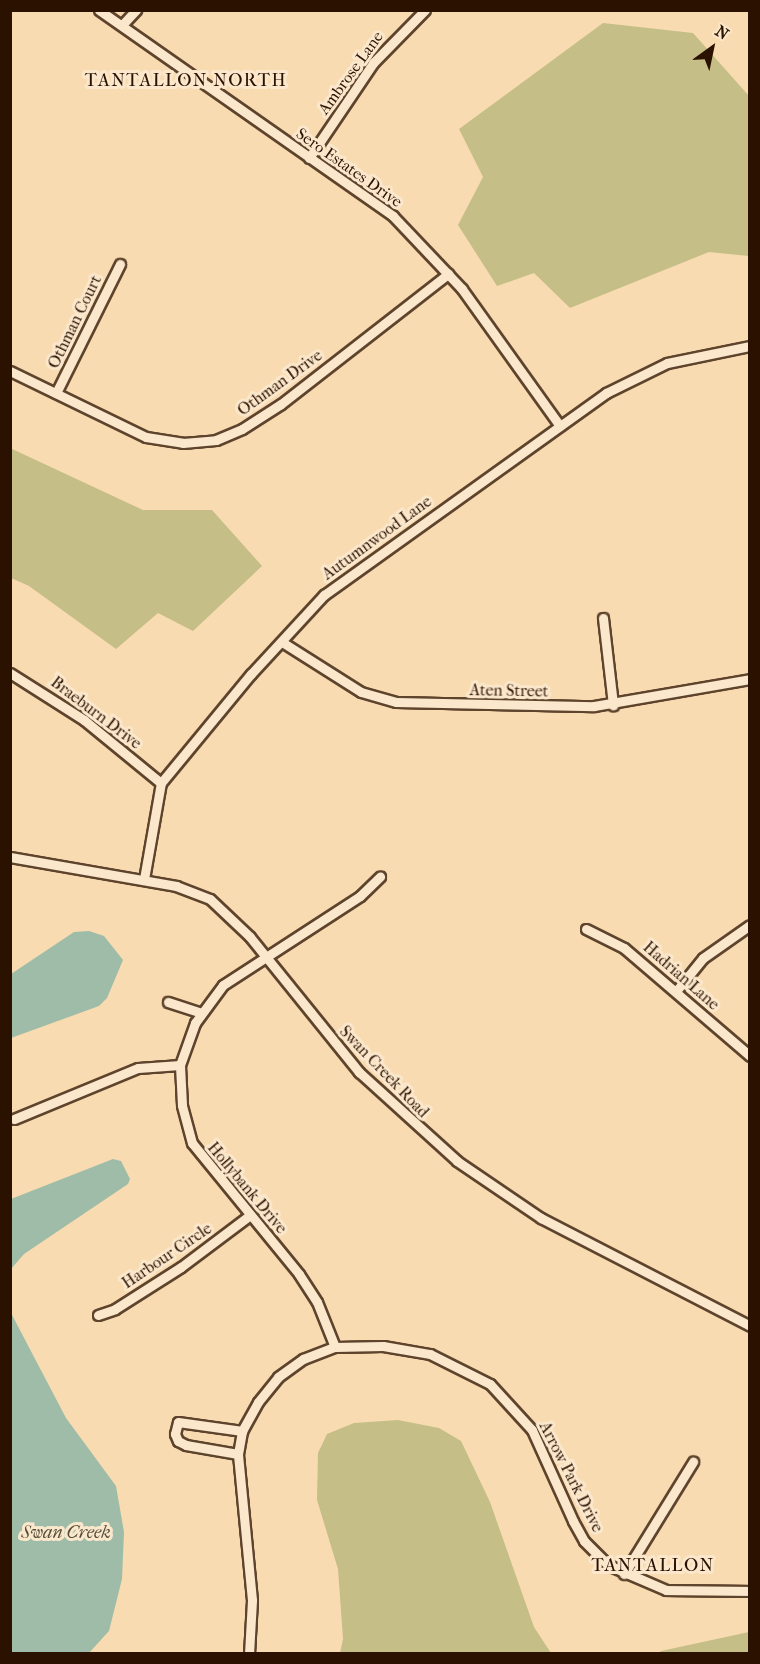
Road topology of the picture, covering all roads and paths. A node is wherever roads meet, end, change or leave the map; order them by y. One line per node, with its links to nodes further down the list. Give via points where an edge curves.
1 (99, 10): 4 (street, Sero Estates Drive)
2 (136, 10): 4 (street)
3 (425, 10): 5 (street, Ambrose Lane, via 373,63)
4 (123, 25): 5 (street, Sero Estates Drive)
5 (309, 158): 7 (street, Sero Estates Drive, via 393,216)
6 (120, 264): 10 (street, Othman Court)
7 (448, 274): 10 (street, Othman Drive, via 280,404 223,438 194,443 156,440); 11 (street, Sero Estates Drive)
8 (750, 346): 11 (street, Autumnwood Lane, via 701,354 649,370 606,393)
9 (10, 371): 10 (street, Othman Drive)
10 (56, 393)
11 (560, 426): 13 (street, Autumnwood Lane, via 332,588)
12 (603, 618): 16 (street)
13 (282, 642): 16 (street, Aten Street, via 361,693 391,701); 17 (street, Autumnwood Lane)
14 (10, 673): 17 (street, Braeburn Drive, via 84,720)
15 (750, 679): 16 (street, Aten Street)
16 (613, 705)
17 (161, 783): 20 (street)
18 (10, 857): 20 (street, Swan Creek Road)
19 (380, 877): 23 (street, Hollybank Drive, via 360,896)
20 (144, 879): 23 (street, Swan Creek Road, via 198,892 210,899 239,924)
21 (750, 925): 24 (street, via 703,958)
22 (586, 929): 24 (street, Hadrian Lane, via 624,948)
23 (264, 955): 26 (street, Hollybank Drive, via 223,986); 32 (street, Swan Creek Road, via 359,1072 457,1161 541,1218)
24 (677, 990): 27 (street, Hadrian Lane)
25 (168, 1002): 26 (street)
26 (201, 1013): 28 (street, Hollybank Drive, via 185,1044)
27 (750, 1056)
28 (180, 1065): 29 (street, via 138,1068); 30 (street, Hollybank Drive, via 183,1113 192,1143)
29 (15, 1119)
30 (249, 1216): 31 (street, Harbour Circle, via 181,1268 115,1309); 33 (street, Hollybank Drive, via 308,1287)
31 (98, 1315)
32 (750, 1326)
33 (335, 1347): 34 (street, Arrow Park Drive, via 303,1359 278,1377); 37 (street, Arrow Park Drive, via 383,1346 430,1354 490,1384 532,1430 585,1541 608,1565)
34 (242, 1431): 35 (street, Arrow Park Drive); 35 (street, via 178,1422 177,1441)
35 (238, 1454): 39 (street, Arrow Park Drive, via 252,1600)
36 (693, 1462): 37 (street)
37 (624, 1574): 38 (street, Arrow Park Drive, via 666,1590)
38 (750, 1591)
39 (249, 1653)

